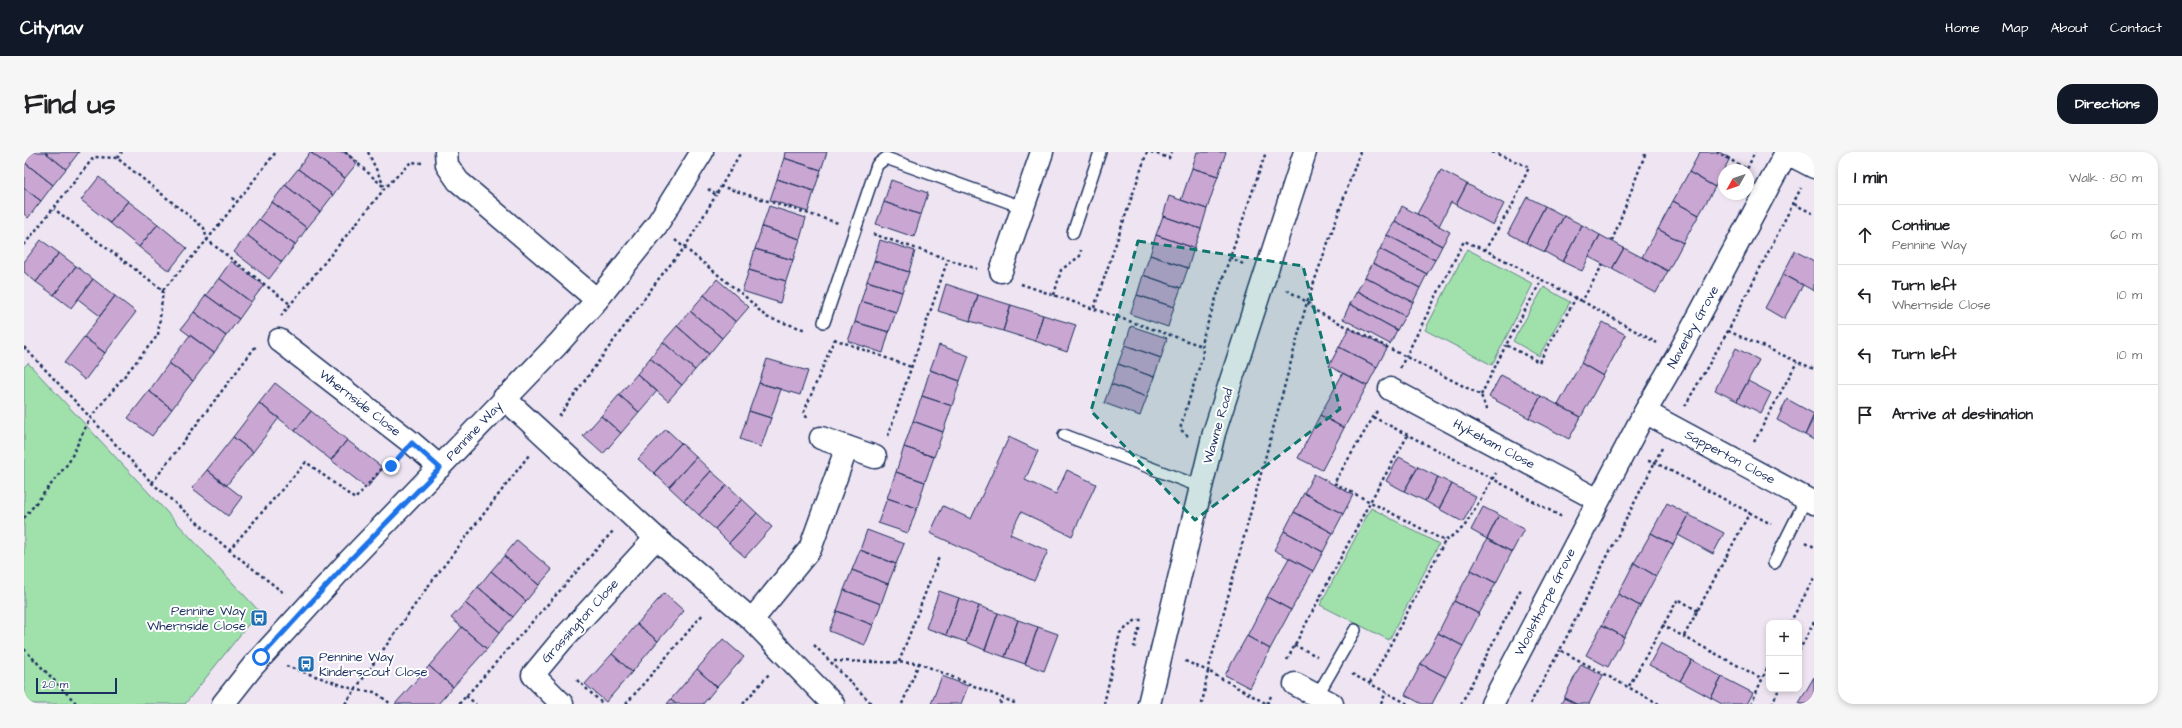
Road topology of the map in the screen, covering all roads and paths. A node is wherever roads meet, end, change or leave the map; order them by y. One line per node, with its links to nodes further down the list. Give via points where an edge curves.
1 (122, 152): 20 (path)
2 (276, 152): 28 (path)
3 (345, 152): 25 (path)
4 (368, 152): 25 (path)
5 (702, 152): 23 (street, Pennine Way)
6 (741, 152): 24 (path)
7 (1042, 152): 30 (street)
8 (1100, 152): 35 (lane)
9 (1147, 152): 53 (path)
10 (1151, 152): 11 (path, via 1169,158)
11 (1171, 152)
12 (1266, 152): 40 (path)
13 (1305, 152): 44 (street, Wawne Road)
14 (1360, 152): 51 (path)
15 (1492, 152): 48 (path, via 1529,167 1514,202 1485,250)
16 (1646, 152): 37 (path)
17 (1716, 152): 18 (path, via 1747,169)
18 (1756, 152)
19 (1786, 152): 22 (street); 64 (street, Navenby Grove)
20 (117, 158): 31 (path, via 94,157); 36 (path, via 204,228)
21 (450, 166): 25 (path, via 411,162); 49 (street)
22 (1814, 167)
23 (688, 176): 26 (path); 33 (street, Pennine Way)
24 (720, 186): 26 (path); 34 (path)
25 (384, 188): 52 (path)
26 (716, 195): 39 (path)
27 (232, 198): 28 (path)
28 (237, 202): 36 (path)
29 (1794, 204): 32 (path)
30 (1022, 207): 34 (lane, via 886,158 877,165); 43 (street)
31 (54, 209): 38 (path); 46 (path)
32 (1814, 214)
33 (656, 226): 39 (path); 49 (street, Pennine Way)
34 (856, 228): 41 (path); 54 (lane)
35 (1073, 233): 47 (path, via 1084,241 1080,256 1061,270)
36 (207, 240): 46 (path); 52 (path)
37 (1612, 241)
38 (24, 245)
39 (685, 247): 57 (path, via 766,317); 75 (path)
40 (1230, 257): 44 (path); 62 (path)
41 (948, 259): 43 (path); 66 (path)
42 (1603, 264): 50 (path)
43 (999, 275): 47 (path)
44 (1265, 277): 51 (path); 82 (street, Wawne Road, via 1214,433)
45 (1540, 282): 61 (path)
46 (163, 290): 73 (path, via 158,335)
47 (1054, 295): 53 (path)
48 (1576, 298): 50 (path); 61 (path, via 1539,362)
49 (597, 300): 70 (street, Pennine Way)
50 (1582, 301): 64 (path)
51 (1307, 302): 69 (path, via 1316,311); 127 (path)
52 (290, 304): 55 (path)
53 (1094, 308): 62 (path)
54 (824, 322)
55 (277, 331): 79 (street, Whernside Close)
56 (1728, 331): 65 (path)
57 (813, 332)
58 (827, 337): 59 (path)
59 (834, 339): 66 (path); 78 (path, via 804,412)
60 (257, 345): 86 (path)
61 (1506, 345): 69 (path)
62 (1202, 346): 82 (path, via 1203,355 1180,429)
63 (24, 348): 73 (path)
64 (1678, 355): 71 (street, Navenby Grove)
65 (1797, 362): 67 (path); 84 (path)
66 (911, 367): 83 (path, via 885,444)
67 (1814, 369)
68 (1390, 389): 88 (street, Hykeham Close)
69 (1481, 395): 72 (path)
70 (504, 398): 75 (street); 85 (street, Pennine Way)
71 (1645, 412): 81 (street, Navenby Grove); 84 (street, Sapperton Close)
72 (1487, 414)
73 (90, 418): 86 (path); 94 (path, via 69,462)
74 (1373, 418): 76 (path)
75 (544, 435): 92 (street); 132 (path, via 426,589)
76 (1408, 435): 93 (path, via 1493,478); 125 (path)
77 (1064, 436): 87 (lane)
78 (821, 438): 80 (street)
79 (412, 443): 85 (street, Whernside Close); 100 (path, via 391,466 386,464 355,499 306,462)
80 (847, 447): 83 (street); 108 (street, via 810,549)
81 (1625, 452): 89 (street, Navenby Grove); 91 (path, via 1640,460 1654,462)
82 (1210, 453): 87 (street, Wawne Road)
83 (875, 457)
84 (1743, 464): 90 (street, Sapperton Close)
85 (440, 468): 105 (street, Pennine Way)
86 (152, 483): 100 (path)
87 (1201, 487): 110 (street, Wawne Road)
88 (1576, 488): 89 (street, Hykeham Close); 93 (path, via 1569,506)
89 (1598, 500): 159 (street, Woolsthorpe Grove)
90 (1810, 501): 96 (lane)
91 (1750, 512): 96 (path); 106 (path)
92 (629, 513): 97 (street); 136 (path)
93 (1560, 516): 95 (path)
94 (24, 518)
95 (1556, 523)
96 (1789, 533): 99 (path); 102 (lane)
97 (656, 538): 108 (street); 145 (street, Grassington Close, via 533,675)
98 (1445, 541): 129 (path)
99 (1814, 547)
100 (229, 550): 105 (path)
101 (939, 557): 123 (path)
102 (1774, 563)
103 (1814, 578): 109 (path)
104 (1523, 586): 158 (path)
105 (304, 609): 121 (street, Pennine Way)
106 (1698, 611): 112 (path, via 1678,600); 114 (path)
107 (704, 613): 146 (path)
108 (752, 620): 120 (street)
109 (1792, 620)
110 (1169, 621): 119 (street, Wawne Road); 153 (path, via 1136,620 1120,633)
111 (1814, 622): 116 (path)
112 (1662, 625): 114 (path); 131 (path)
113 (1355, 630): 138 (lane)
114 (1684, 636): 128 (path)
115 (808, 639): 149 (path)
116 (1802, 645)
117 (24, 649): 139 (path)
118 (1560, 650): 160 (path)
119 (1162, 651): 127 (path); 154 (street, Wawne Road)
120 (786, 656): 147 (path); 148 (street)
121 (261, 657): 132 (path); 140 (street, Pennine Way)
122 (834, 661): 123 (path)
123 (899, 662): 124 (path)
124 (919, 663): 137 (path); 150 (path)
125 (1285, 664)
126 (1766, 670): 128 (path)
127 (1208, 671): 155 (path); 156 (path)
128 (1762, 678): 161 (path)
129 (1370, 683)
130 (1295, 684): 138 (street)
131 (1629, 686)
132 (356, 690): 141 (path); 142 (path, via 375,692)
133 (1273, 691): 156 (path)
134 (1386, 692): 157 (path)
135 (1778, 692): 162 (path)
136 (466, 696): 143 (path); 144 (path)
137 (1003, 697): 151 (path); 152 (path)
138 (1324, 700)
139 (77, 704)
140 (223, 704)
141 (345, 704)
142 (390, 704)
143 (459, 704)
144 (476, 704)
145 (562, 704)
146 (626, 704)
147 (743, 704)
148 (833, 704)
149 (872, 704)
150 (902, 704)
151 (1000, 704)
152 (1017, 704)
153 (1104, 704)
154 (1149, 704)
155 (1202, 704)
156 (1267, 704)
157 (1381, 704)
158 (1461, 704)
159 (1492, 704)
160 (1530, 704)
161 (1751, 704)
162 (1772, 704)

